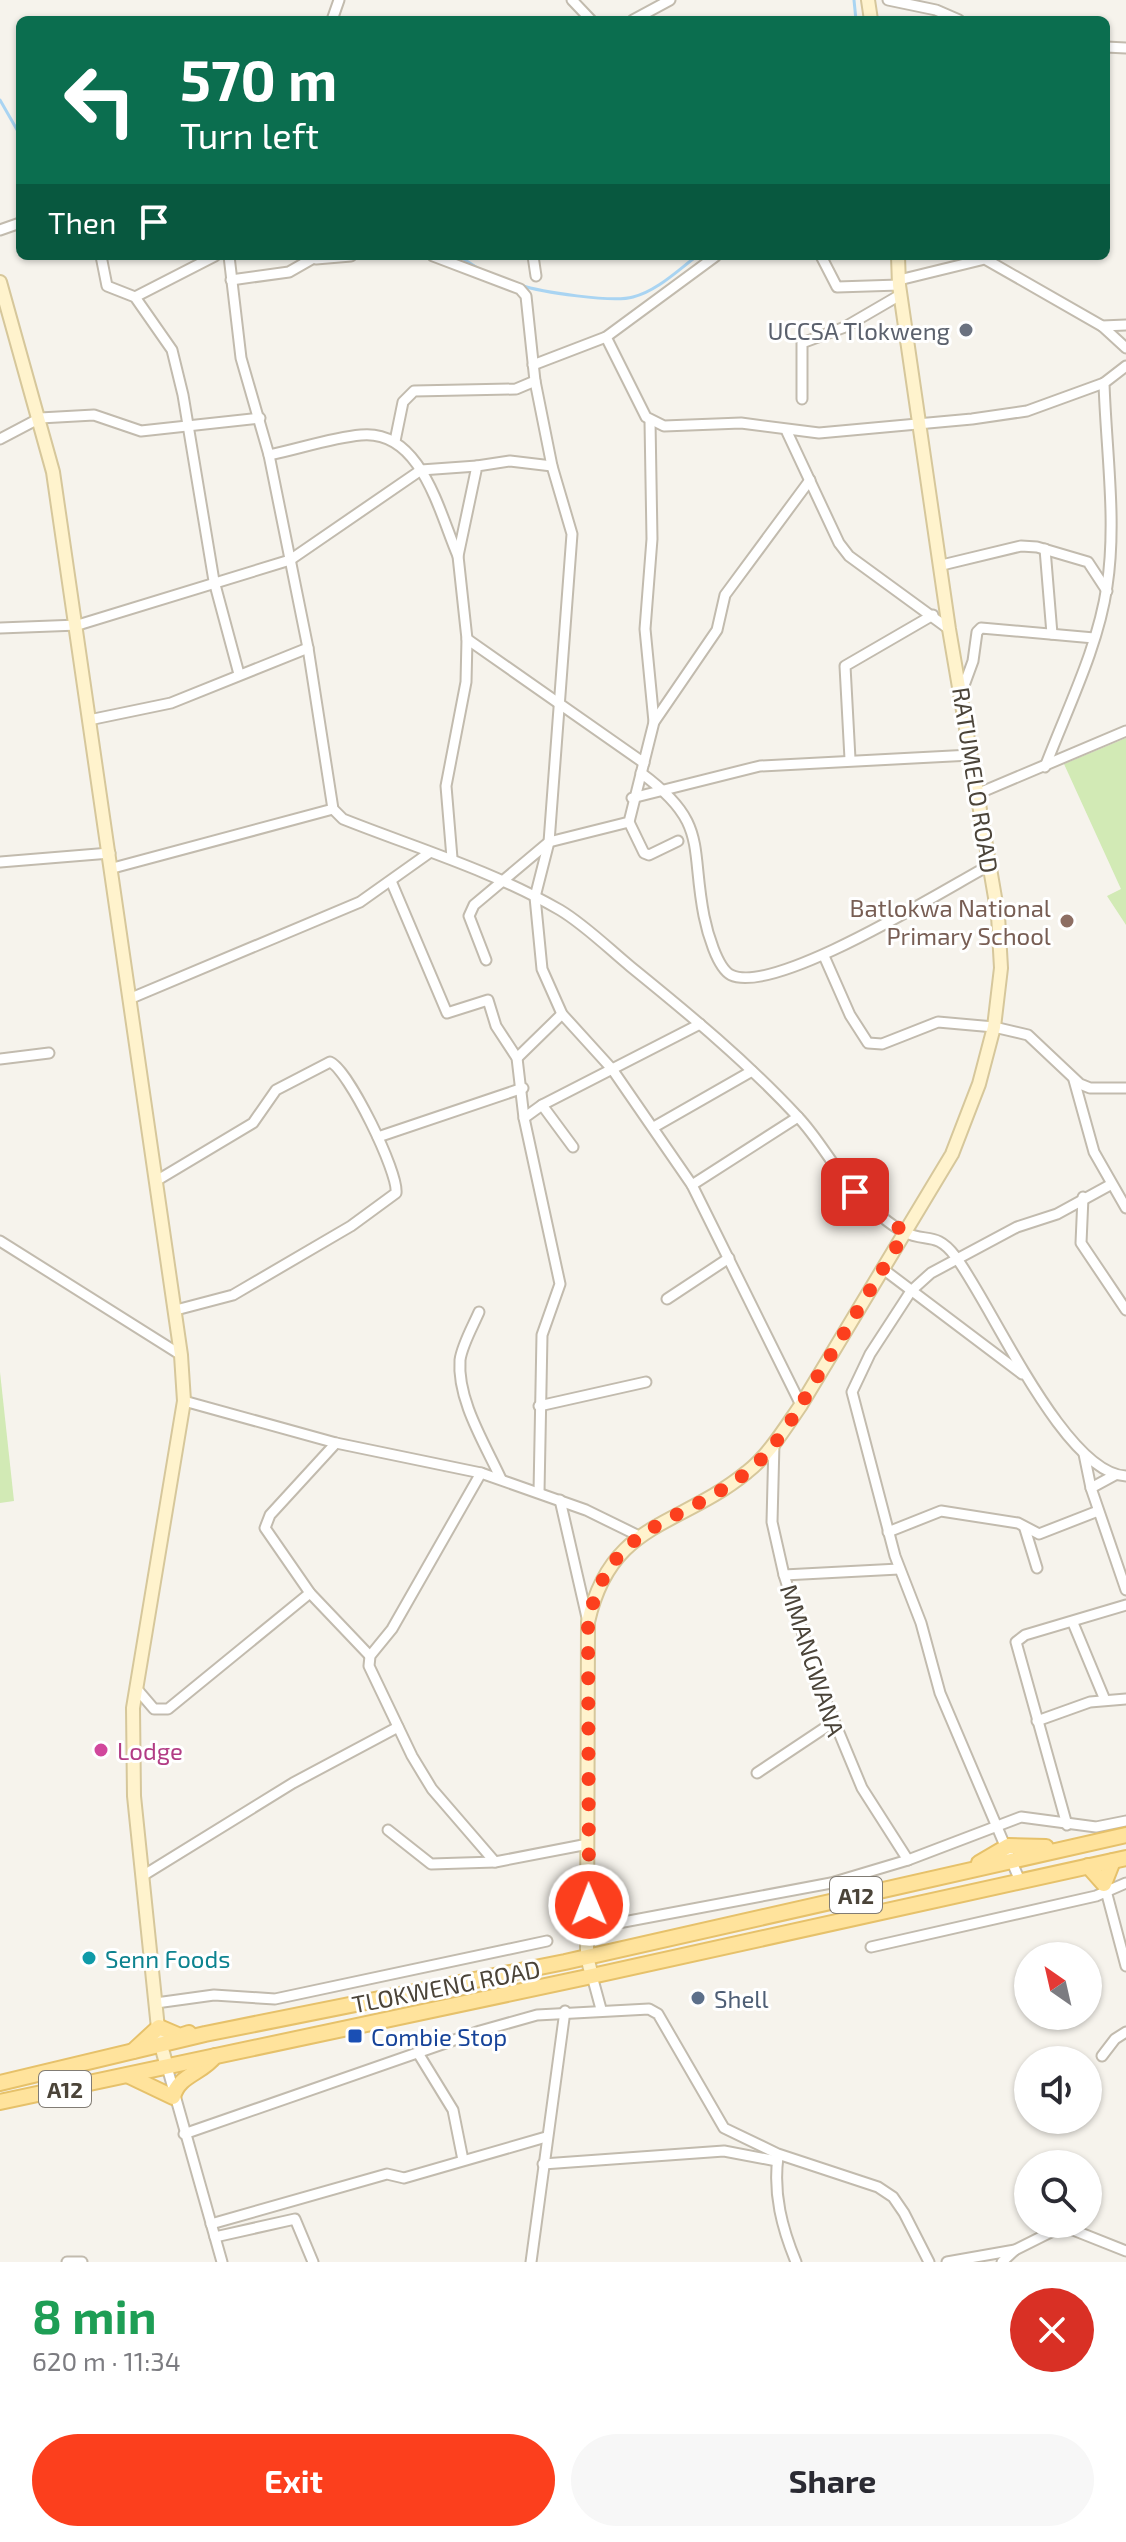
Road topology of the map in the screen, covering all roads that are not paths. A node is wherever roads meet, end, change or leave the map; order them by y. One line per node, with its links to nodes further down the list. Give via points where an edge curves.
1 (573, 0): 4 (street)
2 (670, 0): 5 (street)
3 (888, 0): 6 (street)
4 (587, 16)
5 (640, 16)
6 (950, 16)
7 (102, 260): 22 (street, via 107,286)
8 (207, 260): 22 (street)
9 (229, 260): 19 (street)
10 (313, 260): 19 (street, via 289,272)
11 (443, 260): 27 (street, via 523,291)
12 (534, 260): 18 (street)
13 (707, 260): 25 (street)
14 (823, 260): 21 (street, via 837,287)
15 (898, 260): 21 (street, RATUMELO ROAD)
16 (982, 260): 21 (street)
17 (987, 260): 24 (street)
18 (536, 276)
19 (231, 280): 33 (street, via 241,358)
20 (0, 282): 32 (street)
21 (899, 287): 31 (street, via 845,327 802,343); 35 (street, RATUMELO ROAD)
22 (135, 297): 36 (street, via 172,350)
23 (1126, 325): 24 (street)
24 (1102, 326): 26 (street)
25 (606, 337): 27 (street); 34 (street)
26 (1126, 348)
27 (533, 365): 29 (street)
28 (1126, 366): 30 (street)
29 (535, 381): 39 (street, via 516,389 414,391 403,402); 42 (street)
30 (1104, 383): 35 (street, via 1027,411); 50 (street, via 1111,529)
31 (802, 399)
32 (40, 418): 36 (street, via 94,415 141,431); 38 (street); 52 (street)
33 (260, 418): 36 (street); 40 (street)
34 (650, 421): 37 (street, via 664,426 741,423); 63 (street, via 652,539 645,629)
35 (919, 424): 37 (street); 48 (street, RATUMELO ROAD)
36 (188, 425): 49 (street)
37 (787, 432): 44 (street)
38 (0, 439)
39 (395, 441): 40 (street, via 361,435); 43 (street)
40 (269, 455): 47 (street)
41 (477, 466): 42 (street, via 510,461); 43 (street); 46 (street)
42 (552, 466): 61 (street, via 572,534)
43 (421, 470): 46 (street); 47 (street)
44 (810, 480): 51 (street, via 849,556); 63 (street, via 725,595 717,630)
45 (1045, 549): 48 (street, via 1021,546); 50 (street, via 1088,562); 55 (street)
46 (458, 556): 57 (street)
47 (290, 560): 49 (street); 58 (street)
48 (942, 565): 54 (street, RATUMELO ROAD)
49 (214, 581): 52 (street); 59 (street)
50 (1107, 591): 56 (street)
51 (933, 615): 54 (street); 66 (street, via 845,666)
52 (78, 625): 53 (street); 62 (street)
53 (0, 628)
54 (949, 629): 60 (street, RATUMELO ROAD)
55 (1052, 634): 56 (street); 60 (street, via 979,630)
56 (1094, 638): 68 (street)
57 (467, 639): 61 (street); 79 (street, via 466,682 446,786)
58 (308, 648): 59 (street); 73 (street)
59 (239, 674): 62 (street, via 171,703)
60 (962, 691): 65 (street, RATUMELO ROAD)
61 (559, 701): 67 (street); 76 (street)
62 (89, 720): 77 (street)
63 (654, 722): 67 (street)
64 (1126, 731): 68 (street)
65 (971, 755): 66 (street); 71 (street, RATUMELO ROAD)
66 (850, 759): 70 (street, via 760,766)
67 (644, 763): 69 (street)
68 (1045, 767): 71 (street)
69 (641, 773): 70 (street); 72 (street)
70 (665, 791): 72 (street); 86 (street, via 682,813 697,848 704,917 727,973 748,979)
71 (977, 794): 81 (street, RATUMELO ROAD)
72 (632, 798): 74 (street)
73 (333, 809): 78 (street, via 343,819); 82 (street)
74 (629, 822): 75 (street, via 649,855); 76 (street)
75 (678, 841)
76 (549, 842): 83 (street); 85 (street)
77 (110, 853): 80 (street); 82 (street)
78 (429, 853): 79 (street); 84 (street)
79 (452, 858): 83 (street)
80 (0, 862)
81 (990, 865): 86 (street); 91 (street, RATUMELO ROAD, via 1001,968)
82 (113, 868): 88 (street)
83 (501, 880): 85 (street); 87 (street, via 469,916)
84 (391, 881): 88 (street, via 360,902); 93 (street, via 447,1013 488,1000 496,1026)
85 (535, 897): 89 (street, via 542,969); 90 (street, via 564,912)
86 (824, 956): 91 (street, via 868,1043 882,1044 938,1022)
87 (486, 960)
88 (129, 999): 106 (street)
89 (562, 1014): 93 (street); 95 (street)
90 (700, 1024): 95 (street); 96 (street)
91 (994, 1027): 97 (street, via 1028,1035); 111 (street, RATUMELO ROAD, via 952,1154)
92 (49, 1053): 94 (street)
93 (517, 1058): 98 (street)
94 (0, 1059)
95 (612, 1069): 100 (street); 103 (street)
96 (752, 1071): 101 (street); 103 (street)
97 (1074, 1080): 99 (street, via 1090,1088); 108 (street, via 1086,1128)
98 (523, 1088): 102 (street); 104 (street)
99 (1126, 1088)
100 (542, 1105): 102 (street); 105 (street)
101 (798, 1117): 107 (street); 111 (street, via 855,1192)
102 (524, 1118): 126 (street, via 560,1284 542,1335)
103 (654, 1127): 107 (street)
104 (378, 1137): 106 (street, via 341,1069 327,1062 276,1090 253,1123); 118 (street, via 396,1193 351,1226 233,1295)
105 (573, 1147)
106 (156, 1181): 118 (street)
107 (692, 1185): 114 (street)
108 (1110, 1185): 109 (street); 110 (street)
109 (1083, 1197): 113 (street, via 1057,1214 1027,1222); 119 (street, via 1081,1243)
110 (1126, 1208)
111 (905, 1233): 113 (street, via 938,1238); 115 (street, RATUMELO ROAD)
112 (0, 1241): 121 (street)
113 (956, 1257): 116 (street); 122 (street)
114 (729, 1258): 117 (street); 125 (street)
115 (883, 1269): 116 (street); 125 (street, RATUMELO ROAD)
116 (911, 1291): 122 (street); 138 (street, via 852,1392)
117 (667, 1299)
118 (176, 1310): 121 (street)
119 (1126, 1310)
120 (479, 1312): 132 (street, via 460,1358 462,1377 469,1411)
121 (181, 1355): 124 (street)
122 (1025, 1376): 129 (street)
123 (646, 1382): 126 (street)
124 (184, 1401): 127 (street); 149 (street)
125 (801, 1405): 128 (street, RATUMELO ROAD)
126 (539, 1406): 134 (street)
127 (336, 1443): 130 (street); 144 (street, via 265,1524)
128 (774, 1443): 139 (street, RATUMELO ROAD, via 738,1479); 142 (street, MMANGWANA, via 772,1522)
129 (1084, 1454): 131 (street); 133 (street)
130 (481, 1473): 132 (street); 148 (street, via 398,1618)
131 (1121, 1475): 133 (street)
132 (501, 1479): 134 (street)
133 (1091, 1488): 136 (street)
134 (539, 1492): 135 (street)
135 (560, 1500): 139 (street); 146 (street)
136 (1098, 1511): 137 (street, via 1039,1534); 143 (street)
137 (1024, 1526): 138 (street, via 941,1511); 140 (street)
138 (888, 1532): 141 (street)
139 (637, 1535): 146 (street, RATUMELO ROAD, via 608,1570)
140 (1037, 1568)
141 (899, 1569): 142 (street); 157 (street, via 940,1693)
142 (784, 1575): 153 (street, MMANGWANA)
143 (1126, 1590)
144 (310, 1593): 148 (street); 149 (street, via 168,1709 154,1709)
145 (1126, 1605): 147 (street)
146 (588, 1622): 161 (street, RATUMELO ROAD)
147 (1073, 1623): 151 (street); 152 (street, via 1016,1642)
148 (370, 1656): 154 (street, via 369,1666)
149 (136, 1688): 170 (street, via 134,1796)
150 (1126, 1699): 151 (street)
151 (1105, 1700): 152 (street)
152 (1037, 1721): 158 (street)
153 (832, 1723): 155 (street); 165 (street, MMANGWANA, via 869,1802)
154 (398, 1727): 166 (street, via 432,1789); 170 (street, via 293,1783)
155 (757, 1773)
156 (1126, 1821): 158 (street)
157 (998, 1825): 158 (street, via 1029,1817); 162 (street); 165 (street)
158 (1067, 1825)
159 (388, 1830): 166 (street, via 431,1864)
160 (1126, 1835): 163 (main road, TLOKWENG ROAD / A12)
161 (588, 1844): 166 (street); 177 (street, RATUMELO ROAD)
162 (1008, 1846): 163 (main road); 167 (street); 169 (main road, via 968,1869)
163 (1073, 1846): 167 (main road, TLOKWENG ROAD / A12)
164 (1119, 1859): 168 (main road, TLOKWENG ROAD / A12); 173 (main road)
165 (908, 1860): 174 (street, via 809,1888)
166 (495, 1862)
167 (1013, 1862): 169 (main road, TLOKWENG ROAD / A12); 171 (street)
168 (1088, 1866): 171 (main road, TLOKWENG ROAD / A12); 173 (main road)
169 (945, 1874): 177 (main road, TLOKWENG ROAD / A12)
170 (144, 1875): 180 (street)
171 (1020, 1881): 179 (main road, TLOKWENG ROAD / A12)
172 (1126, 1883): 173 (street)
173 (1105, 1888): 176 (street); 178 (street)
174 (613, 1924)
175 (547, 1941): 180 (street, via 275,1999 214,1995)
176 (871, 1947)
177 (587, 1957): 179 (street, RATUMELO ROAD); 185 (main road, TLOKWENG ROAD / A12)
178 (1126, 1966)
179 (592, 1976): 181 (street); 188 (main road, TLOKWENG ROAD / A12)
180 (156, 2003): 183 (street)
181 (601, 2009): 182 (street); 198 (street, via 653,2010 719,2124)
182 (565, 2011): 187 (street, via 480,2031); 197 (street)
183 (159, 2027): 185 (main road, via 180,2036); 186 (street); 189 (main road, via 136,2050)
184 (1126, 2032): 190 (street)
185 (205, 2034): 186 (main road, TLOKWENG ROAD / A12)
186 (160, 2046): 189 (main road, TLOKWENG ROAD / A12); 191 (street)
187 (418, 2053): 196 (street); 199 (street, via 453,2110)
188 (215, 2055): 191 (main road, TLOKWENG ROAD / A12); 194 (main road, via 179,2083)
189 (118, 2056): 193 (main road, TLOKWENG ROAD / A12)
190 (1102, 2056)
191 (167, 2067): 192 (main road, TLOKWENG ROAD / A12); 194 (street)
192 (129, 2076): 194 (main road); 195 (main road, TLOKWENG ROAD / A12)
193 (0, 2083)
194 (173, 2097): 196 (street)
195 (0, 2102)
196 (184, 2134): 201 (street)
197 (546, 2137): 199 (street); 200 (street)
198 (777, 2158): 200 (street, via 724,2151); 210 (street, via 776,2196); 211 (street, via 878,2187 893,2197)
199 (463, 2160): 201 (street, via 404,2178 387,2174)
200 (543, 2164): 209 (street)
201 (211, 2224): 202 (street)
202 (215, 2237): 207 (street); 208 (street, via 295,2219)
203 (1015, 2250): 204 (street, via 1068,2226); 212 (street); 213 (street)
204 (1126, 2251)
205 (67, 2262): 206 (street)
206 (82, 2262)
207 (222, 2262)
208 (313, 2262)
209 (531, 2262)
210 (796, 2262)
211 (929, 2262)
212 (947, 2262)
213 (1002, 2262)

